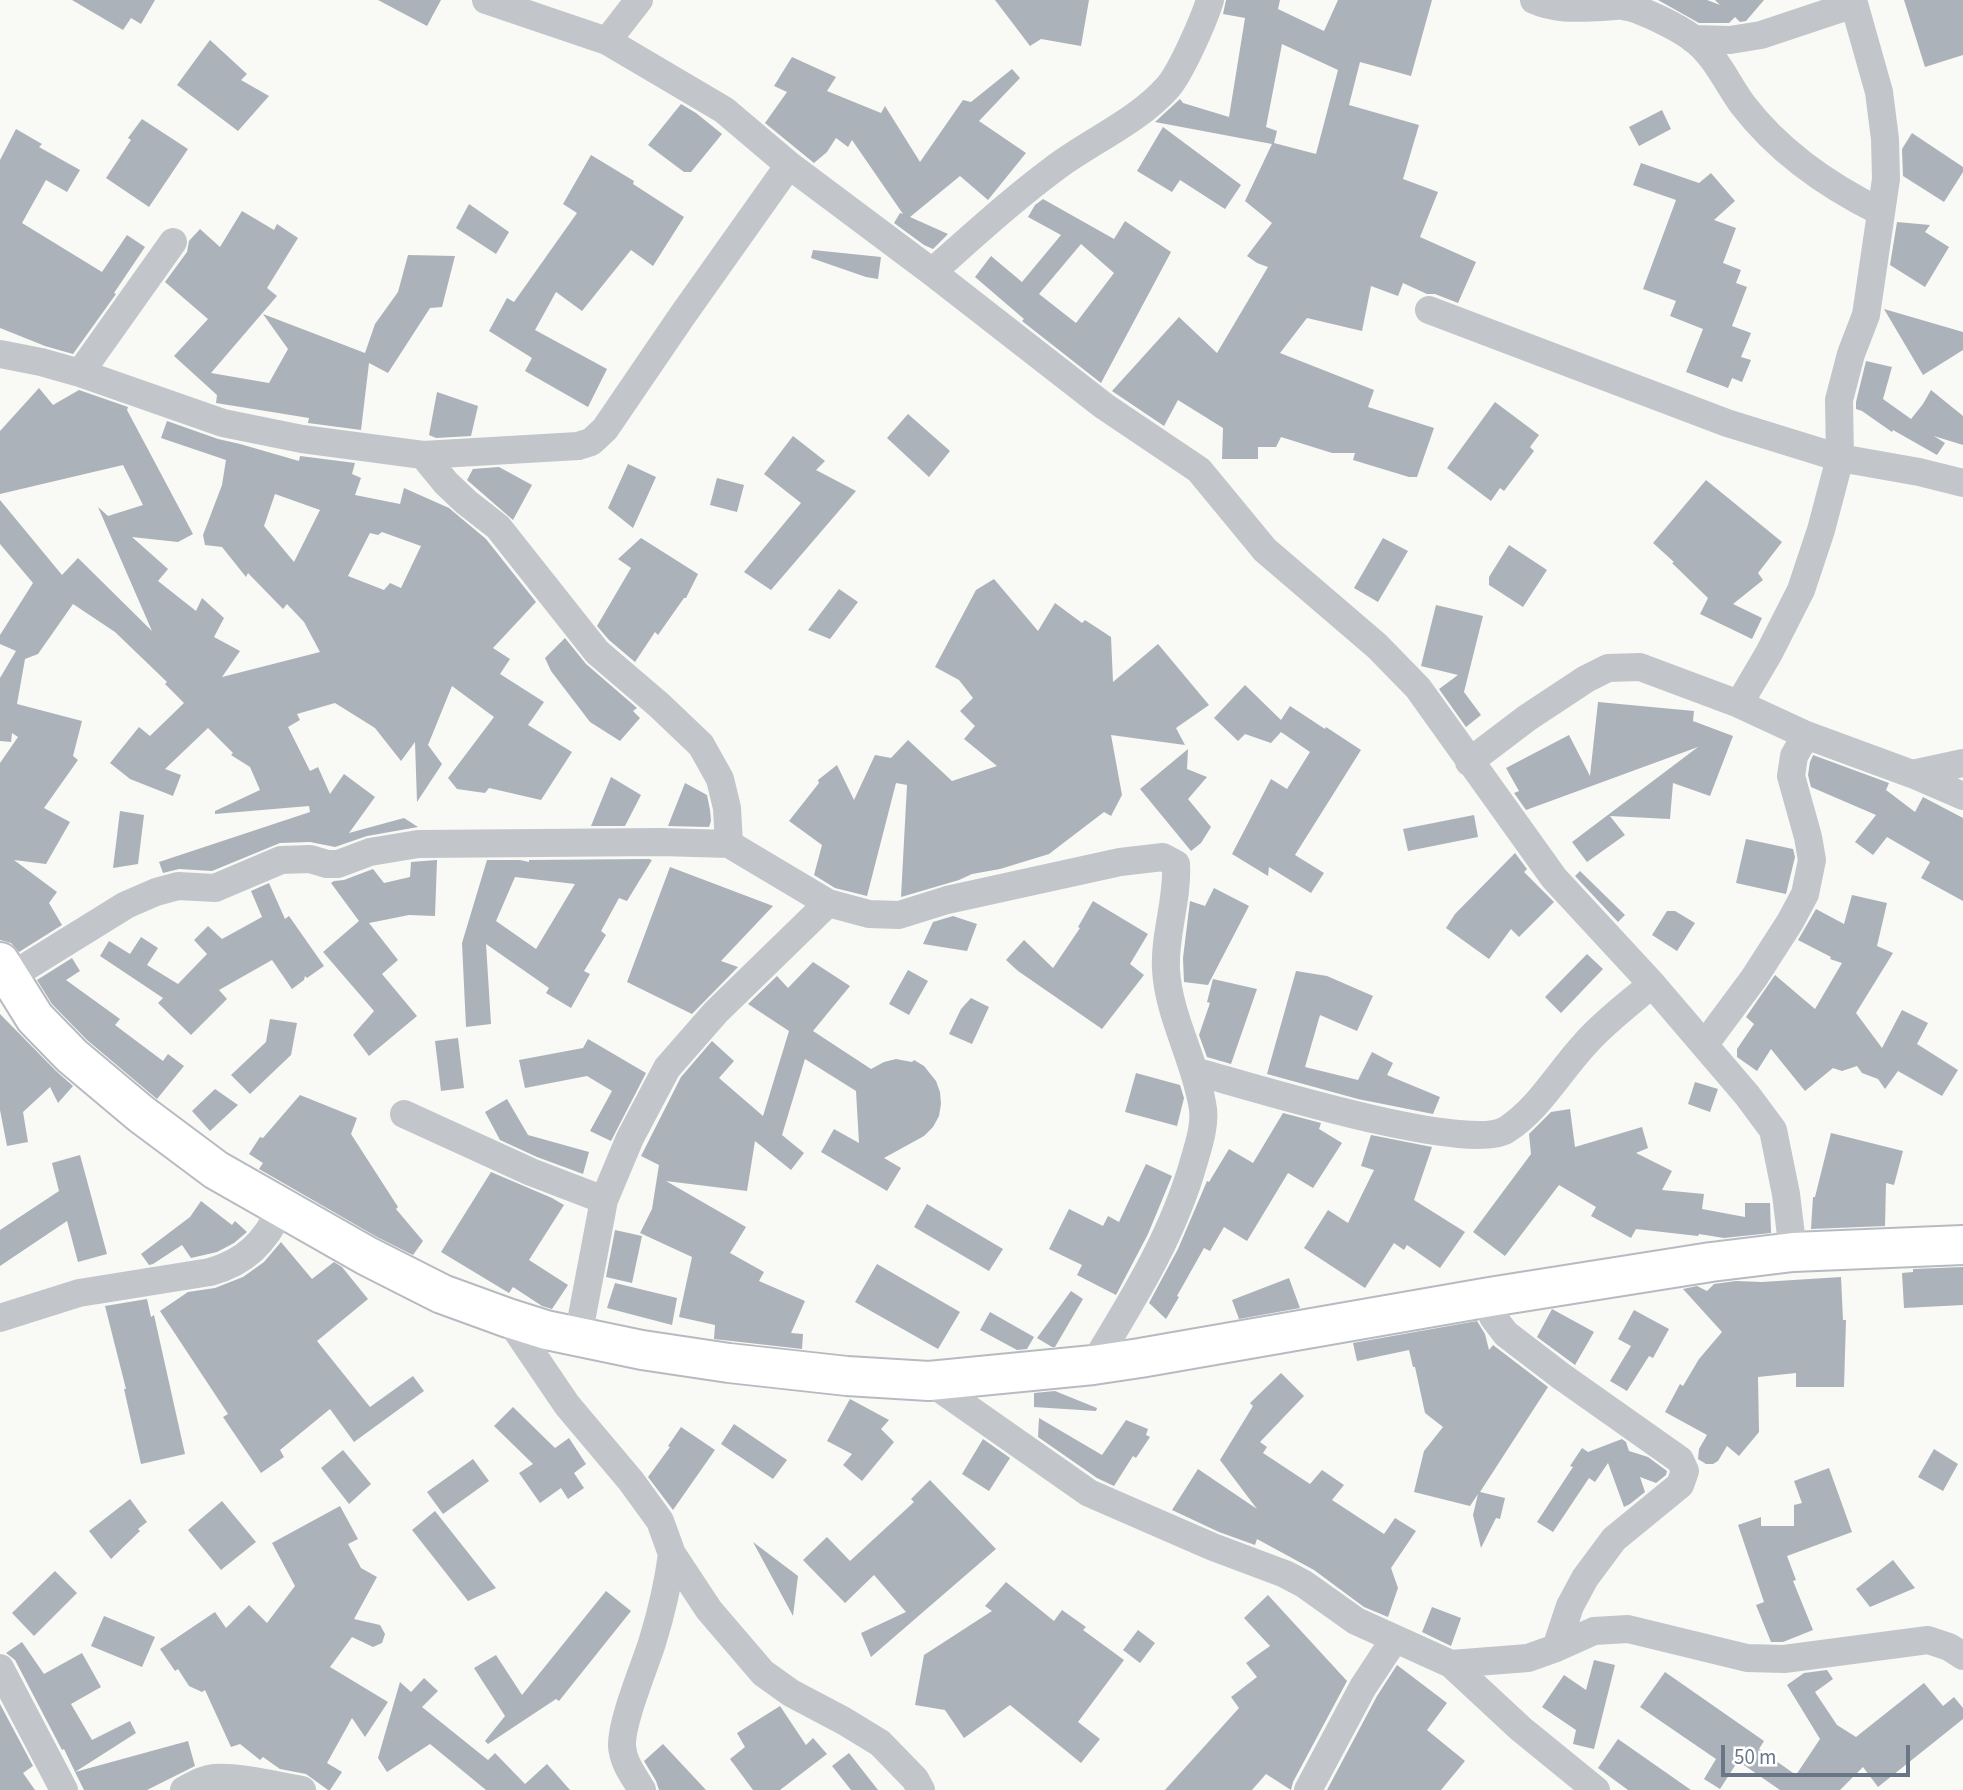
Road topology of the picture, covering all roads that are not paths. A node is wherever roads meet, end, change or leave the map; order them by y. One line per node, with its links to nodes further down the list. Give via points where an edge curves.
1 (486, 0): 8 (street)
2 (639, 0): 8 (street)
3 (1210, 0): 12 (street, via 1170,85 1149,105 1061,163 1005,207)
4 (1534, 0): 6 (street, via 1573,9)
5 (1854, 2): 7 (street, via 1761,35 1730,40); 10 (street, via 1879,92 1886,179)
6 (1627, 3): 7 (street)
7 (1693, 38): 10 (street, via 1780,147 1813,173)
8 (607, 41): 9 (street, via 724,110)
9 (789, 165): 12 (street); 16 (street, via 605,429 591,442)
10 (1881, 212): 17 (street, via 1866,315 1839,400)
11 (173, 242): 15 (street)
12 (932, 272): 21 (street, via 1104,406 1199,470 1265,550 1377,646 1418,688)
13 (1429, 310): 17 (street, via 1727,423)
14 (0, 354): 15 (street)
15 (80, 373): 16 (street, via 222,423)
16 (423, 455): 25 (street, via 446,483 498,527 597,652 701,745 720,779)
17 (1840, 458): 18 (street); 19 (street, via 1801,590)
18 (1963, 483)
19 (1738, 704): 20 (street); 21 (street, via 1640,667 1608,667 1527,718)
20 (1806, 735): 23 (street); 29 (street, via 1794,756 1791,776 1811,860 1805,894 1754,978)
21 (1469, 762): 28 (street, via 1554,878)
22 (1963, 763): 23 (street)
23 (1912, 774): 24 (street)
24 (1963, 796)
25 (730, 844): 26 (street); 27 (street, via 418,844 370,852 338,864 281,860 215,888 178,886 156,892)
26 (828, 903): 30 (street, via 869,914 899,915 1014,885 1163,857 1176,864 1177,880 1166,969); 32 (street, via 716,1012 667,1068)
27 (3, 974): 33 (street, via 35,1018 72,1056 216,1170)
28 (1653, 984): 29 (street); 30 (street, via 1587,1041 1536,1104 1502,1132 1467,1135 1397,1125)
29 (1705, 1044): 35 (street, via 1773,1130)
30 (1194, 1071): 40 (street, via 1203,1111 1202,1134 1184,1196 1161,1248)
31 (404, 1114): 32 (street)
32 (604, 1200): 39 (street)
33 (281, 1209): 37 (street, via 271,1230 228,1267 79,1293); 38 (street, via 442,1294)
34 (1963, 1245): 35 (street)
35 (1793, 1252): 36 (street)
36 (1490, 1297): 40 (street); 44 (street, via 1493,1317 1506,1334 1680,1460 1685,1471 1680,1485 1614,1539 1585,1578)
37 (0, 1318)
38 (509, 1318): 39 (street); 42 (street, via 566,1405 660,1521)
39 (578, 1337): 41 (street, via 729,1363)
40 (1093, 1365): 41 (street)
41 (929, 1381): 43 (street, via 1089,1493 1285,1574)
42 (672, 1554): 51 (street, via 667,1591 622,1746); 52 (street, via 709,1610 763,1673 880,1743)
43 (1394, 1640): 46 (street); 53 (street, via 1363,1687)
44 (1556, 1648): 45 (street, via 1594,1631 1628,1629 1747,1658 1784,1659 1928,1640); 46 (street, via 1528,1658)
45 (1963, 1656)
46 (1451, 1664): 54 (street)
47 (0, 1668): 48 (street)
48 (64, 1790)
49 (184, 1790): 50 (street, via 216,1778)
50 (302, 1790)
51 (642, 1790)
52 (920, 1790)
53 (1308, 1790)
54 (1596, 1790)

